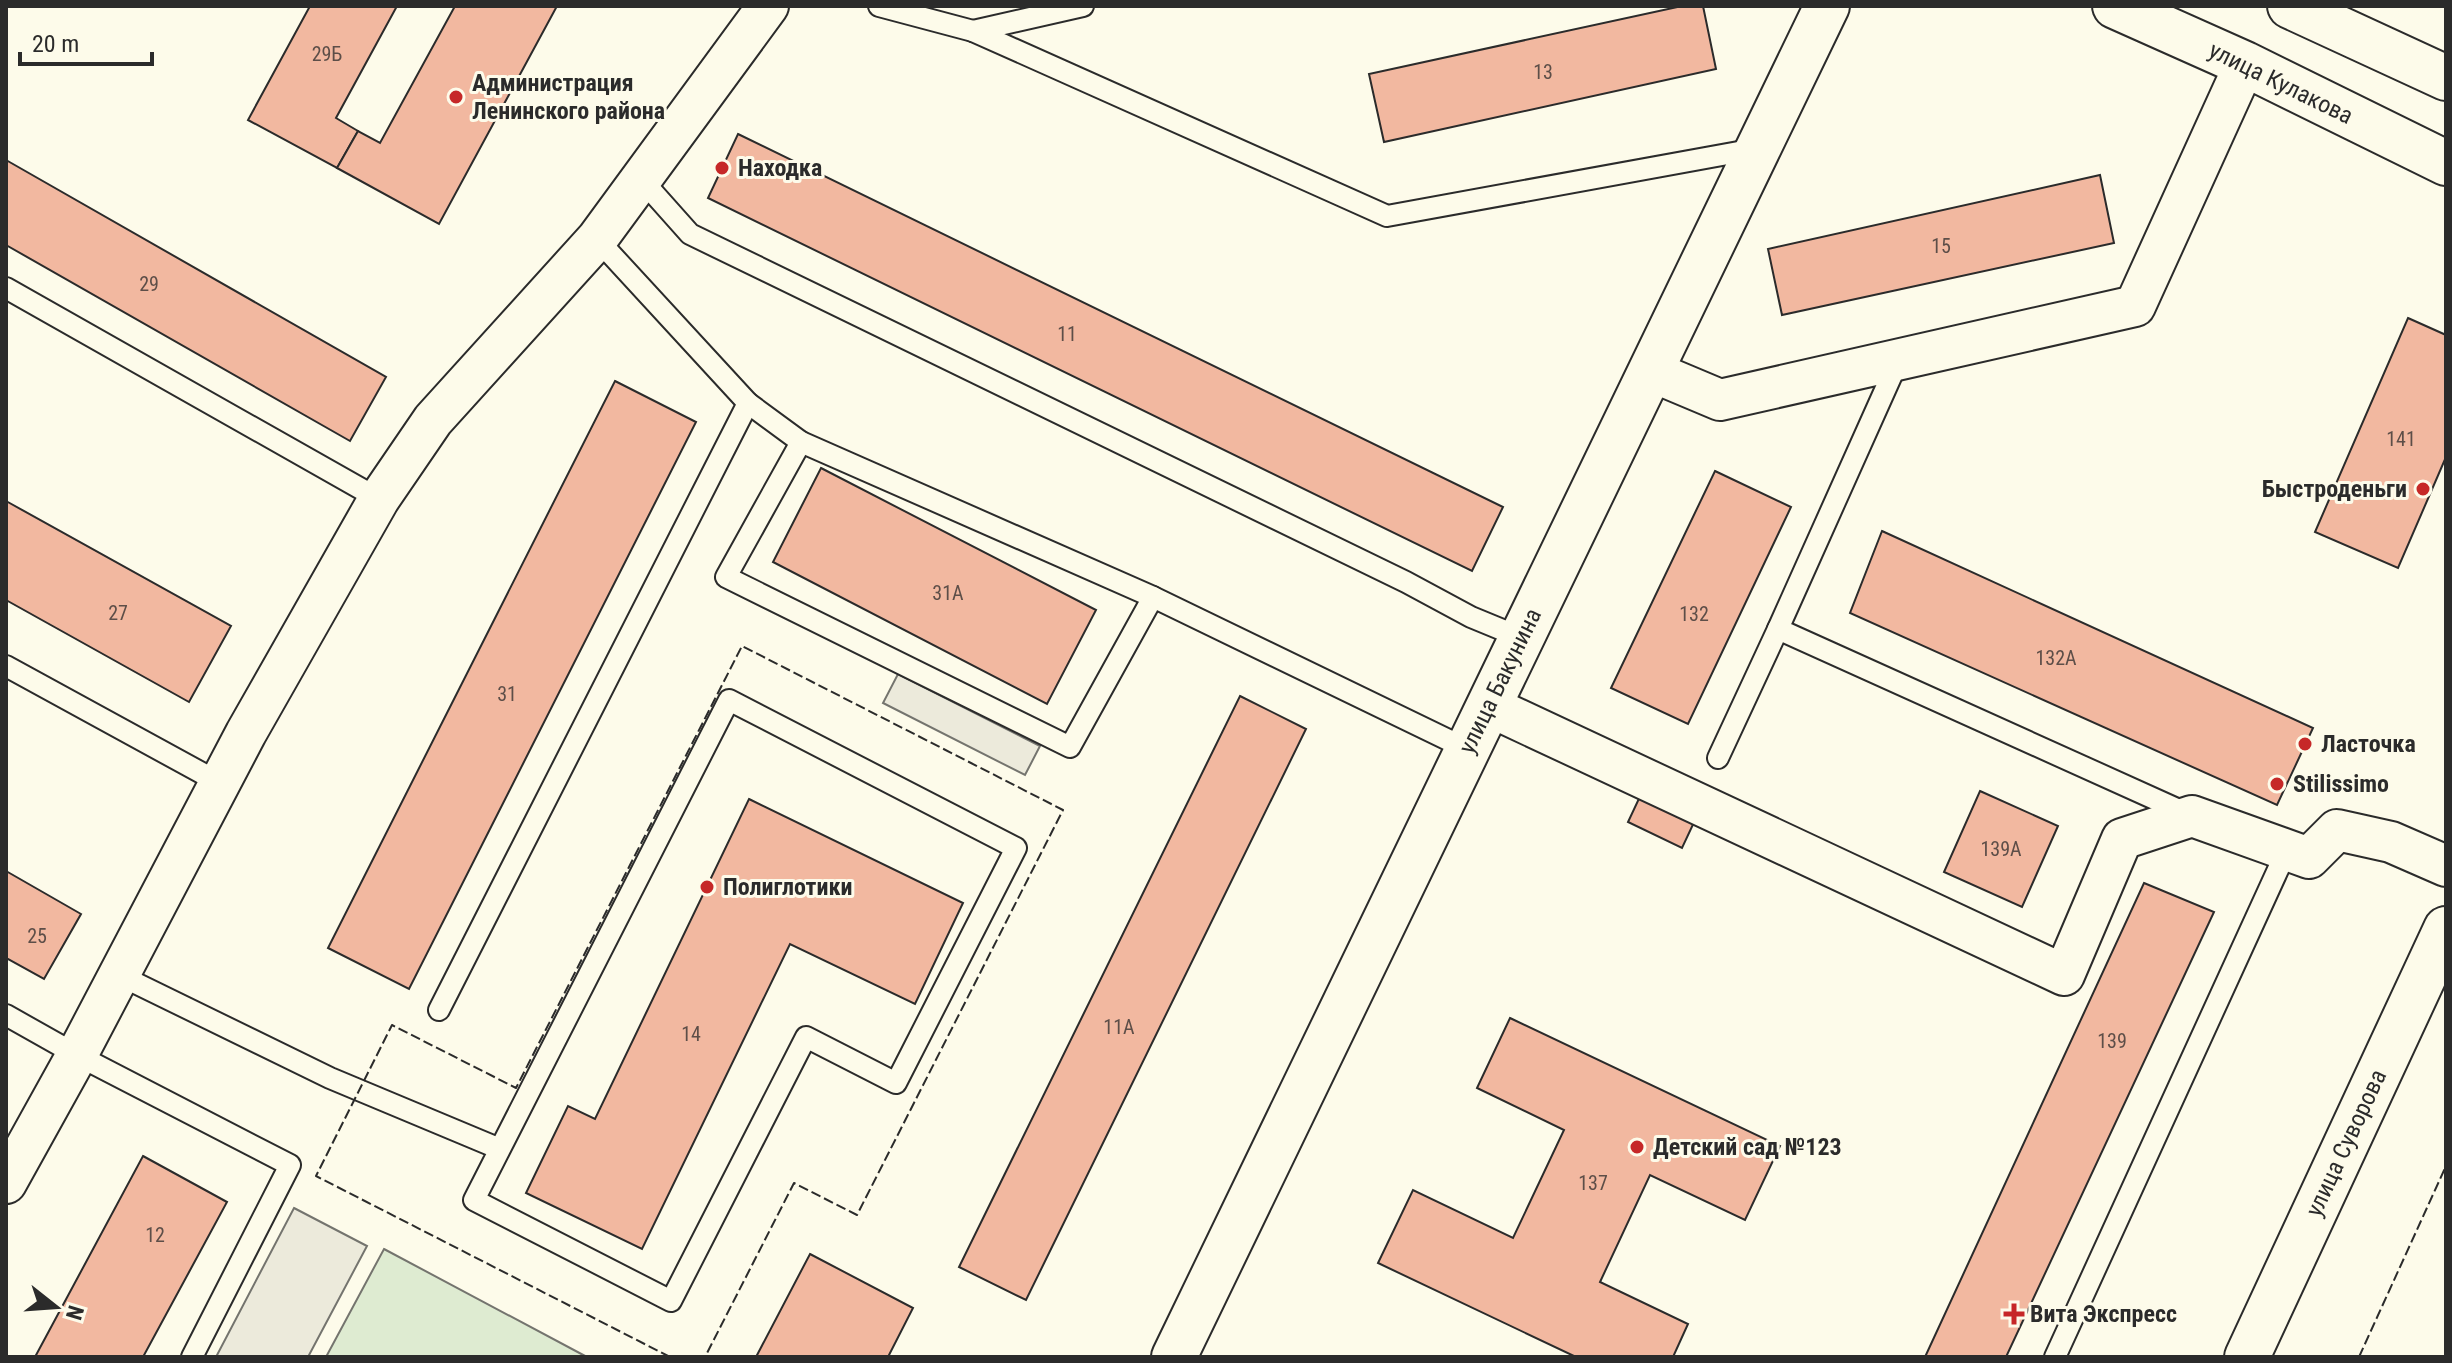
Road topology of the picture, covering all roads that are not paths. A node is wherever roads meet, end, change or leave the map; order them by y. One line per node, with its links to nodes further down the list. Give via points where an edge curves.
1 (768, 6): 12 (street)
2 (879, 6): 7 (lane)
3 (1083, 6): 7 (lane)
4 (1827, 6): 10 (street, улица Бакунина)
5 (2115, 6): 8 (street, улица Кулакова)
6 (2290, 6): 9 (street)
7 (973, 31): 10 (lane, via 1387,216)
8 (2245, 64): 11 (street, улица Кулакова); 15 (street, via 2135,306)
9 (2446, 78)
10 (1759, 148): 16 (street, улица Бакунина)
11 (2446, 163)
12 (641, 179): 13 (street); 22 (lane, via 690,234)
13 (597, 239): 17 (lane); 19 (street, via 433,420)
14 (6, 288): 19 (lane)
15 (1899, 359): 16 (street, via 1720,400); 21 (lane)
16 (1651, 371): 22 (street, улица Бакунина)
17 (748, 403): 18 (lane); 33 (lane)
18 (801, 442): 20 (lane); 20 (lane, via 726,577 1070,747)
19 (379, 499): 27 (street)
20 (1153, 597): 25 (lane)
21 (1778, 629): 26 (lane); 28 (lane)
22 (1522, 638): 24 (street, улица Бакунина)
23 (6, 666): 27 (lane)
24 (1489, 706): 25 (street, улица Бакунина); 28 (street, via 2064,975 2122,839)
25 (1467, 749): 39 (street, улица Бакунина)
26 (1718, 758)
27 (220, 783): 32 (street)
28 (2192, 816): 29 (street)
29 (2287, 850): 30 (street, via 2309,858 2337,830 2391,842); 40 (lane)
30 (2446, 866)
31 (2446, 929): 41 (street, улица Суворова)
32 (119, 975): 35 (street); 36 (lane, via 330,1078)
33 (439, 1010)
34 (6, 1015): 35 (lane)
35 (77, 1055): 37 (street); 38 (lane, via 290,1165)
36 (500, 1149): 36 (lane, via 474,1200 671,1301 806,1037 896,1083 1016,848 729,700)
37 (6, 1183)
38 (192, 1357)
39 (1174, 1357)
40 (2055, 1357)
41 (2247, 1357)

